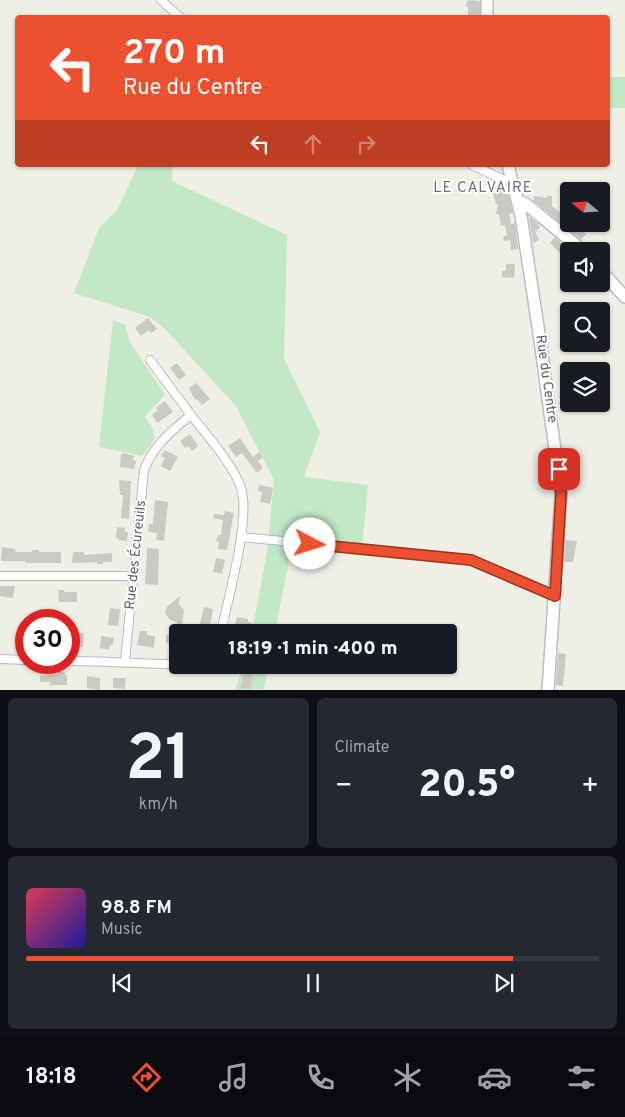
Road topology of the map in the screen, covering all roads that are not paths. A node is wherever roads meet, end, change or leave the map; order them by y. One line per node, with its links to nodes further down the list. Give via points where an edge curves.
1 (161, 0): 3 (street)
2 (487, 0): 4 (street)
3 (178, 15)
4 (487, 15)
5 (476, 167): 7 (street)
6 (508, 167): 7 (street, Rue du Centre)
7 (511, 183): 8 (street, Rue du Centre)
8 (518, 201): 9 (street); 17 (street, Rue du Centre, via 559,469 561,494)
9 (572, 242)
10 (610, 281): 11 (street)
11 (625, 297)
12 (150, 360): 13 (street)
13 (191, 415): 14 (street, via 241,487 245,504); 16 (street, Rue des Écureuils, via 155,448 144,470)
14 (241, 537): 17 (street, via 471,560); 18 (street)
15 (0, 576): 16 (street)
16 (133, 576): 22 (street, Rue des Écureuils)
17 (555, 596): 24 (street, Rue du Centre)
18 (223, 624)
19 (0, 659): 20 (street)
20 (15, 660)
21 (80, 661): 22 (street)
22 (125, 661): 23 (street)
23 (169, 664)
24 (548, 690)

